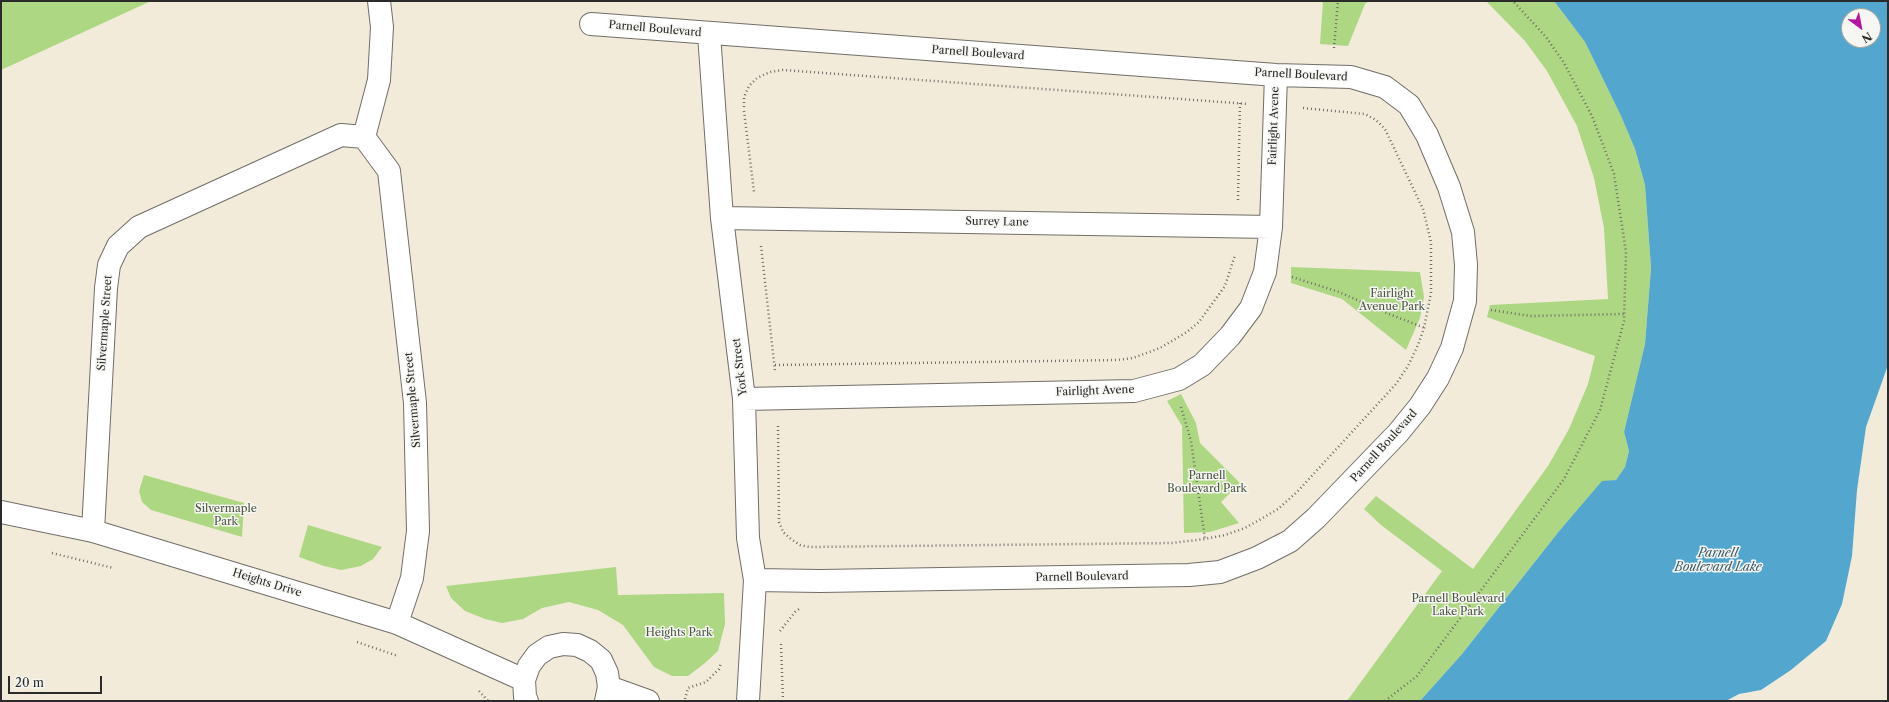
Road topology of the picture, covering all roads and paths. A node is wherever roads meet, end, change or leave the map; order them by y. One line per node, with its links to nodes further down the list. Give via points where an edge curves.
1 (379, 1): 11 (street, via 382,27 380,73)
2 (1338, 1): 6 (path)
3 (1513, 1): 18 (path, via 1546,37 1564,63 1592,116 1607,153 1614,174 1626,252)
4 (591, 24): 5 (street, Parnell Boulevard)
5 (709, 34): 7 (street, Parnell Boulevard); 12 (street, York Street)
6 (1334, 55)
7 (1276, 75): 15 (street, Fairlight Avene); 17 (street, Parnell Boulevard, via 1351,78 1385,87 1409,105 1427,135 1446,179 1463,232 1466,265)
8 (1240, 103): 9 (path); 13 (path, via 797,70 770,72 749,86 744,97); 14 (path)
9 (1253, 104)
10 (1295, 107): 19 (path, via 1365,114 1385,129 1417,194 1431,242 1431,293)
11 (364, 137): 27 (street, Silvermaple Street, via 341,135 139,227 118,246 109,265 106,288); 32 (street, Silvermaple Street, via 389,172 415,403 418,531 412,578)
12 (722, 218): 13 (street, Surrey Lane); 23 (street, York Street)
13 (757, 218): 14 (street, Surrey Lane); 21 (path)
14 (1238, 226): 15 (street, Surrey Lane); 21 (path, via 1230,273 1225,286 1209,310 1187,332 1148,353 1117,360)
15 (1271, 227): 23 (street, Fairlight Avene, via 1265,272 1251,308 1230,336 1202,365 1179,379 1134,391)
16 (1291, 277): 19 (path, via 1339,292)
17 (1463, 306): 18 (path, via 1530,316); 31 (street, Parnell Boulevard, via 1449,354 1438,378 1398,433 1316,518 1290,541 1257,558 1220,572 1189,575)
18 (1624, 314): 44 (path, via 1600,410 1564,480 1416,676)
19 (1424, 328): 20 (path); 28 (path, via 1408,366 1396,384 1297,492 1278,509 1256,522)
20 (1430, 330)
21 (775, 365): 22 (path)
22 (775, 377)
23 (744, 398): 31 (street, York Street, via 748,538)
24 (1179, 403): 28 (path, via 1191,441)
25 (778, 423): 28 (path, via 779,522 783,532 800,545 828,548 1172,543)
26 (1, 512): 27 (street, Heights Drive)
27 (93, 531): 32 (street, Heights Drive)
28 (1205, 539)
29 (47, 552): 30 (path)
30 (120, 570)
31 (755, 580): 43 (street, York Street)
32 (398, 622): 36 (street, Heights Drive)
33 (356, 642): 35 (path)
34 (723, 657): 39 (path, via 719,669 713,676 706,682 688,688)
35 (405, 658)
36 (524, 680): 38 (street, via 529,666 537,655 549,647 577,645 601,660 607,673); 41 (street)
37 (473, 687): 40 (path)
38 (608, 694): 42 (street)
39 (685, 699)
40 (488, 701)
41 (527, 701)
42 (648, 701)
43 (748, 701)
44 (1385, 701)

